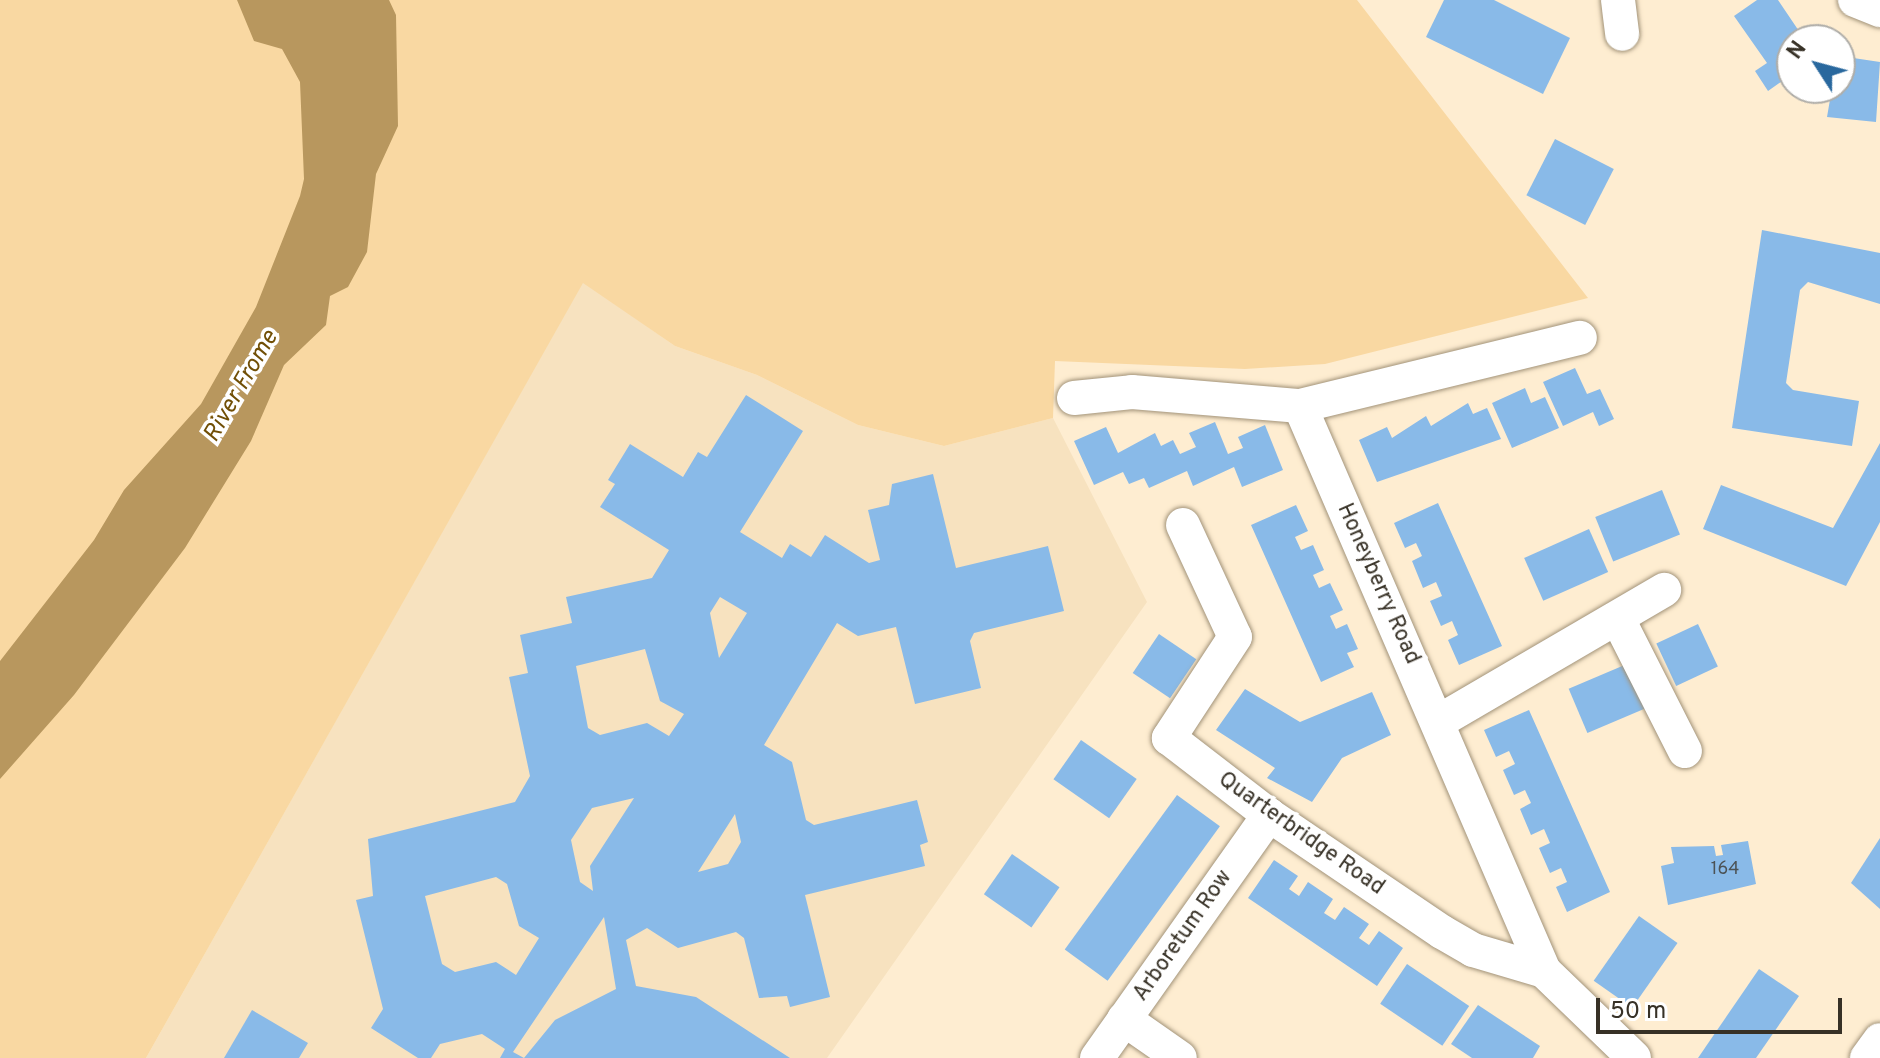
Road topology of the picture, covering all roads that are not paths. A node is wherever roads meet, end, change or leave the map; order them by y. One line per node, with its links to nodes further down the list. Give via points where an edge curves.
1 (1618, 0): 4 (street)
2 (1855, 0): 3 (street)
3 (1880, 10)
4 (1622, 34)
5 (1580, 338): 7 (street)
6 (1074, 398): 7 (street, via 1132,392)
7 (1300, 406): 11 (street, Honeyberry Road)
8 (1183, 525): 13 (street, Quarterbridge Road, via 1235,637 1169,738)
9 (1664, 590): 10 (street)
10 (1618, 619): 11 (street); 12 (street)
11 (1438, 722): 14 (street, Honeyberry Road)
12 (1685, 751)
13 (1269, 815): 14 (street, Quarterbridge Road, via 1473,950); 15 (street, Arboretum Row)
14 (1544, 971): 19 (street, Quarterbridge Road)
15 (1124, 1019): 17 (street, Arboretum Row); 18 (street)
16 (1880, 1040): 20 (street)
17 (1097, 1058)
18 (1180, 1058)
19 (1634, 1058)
20 (1867, 1058)

